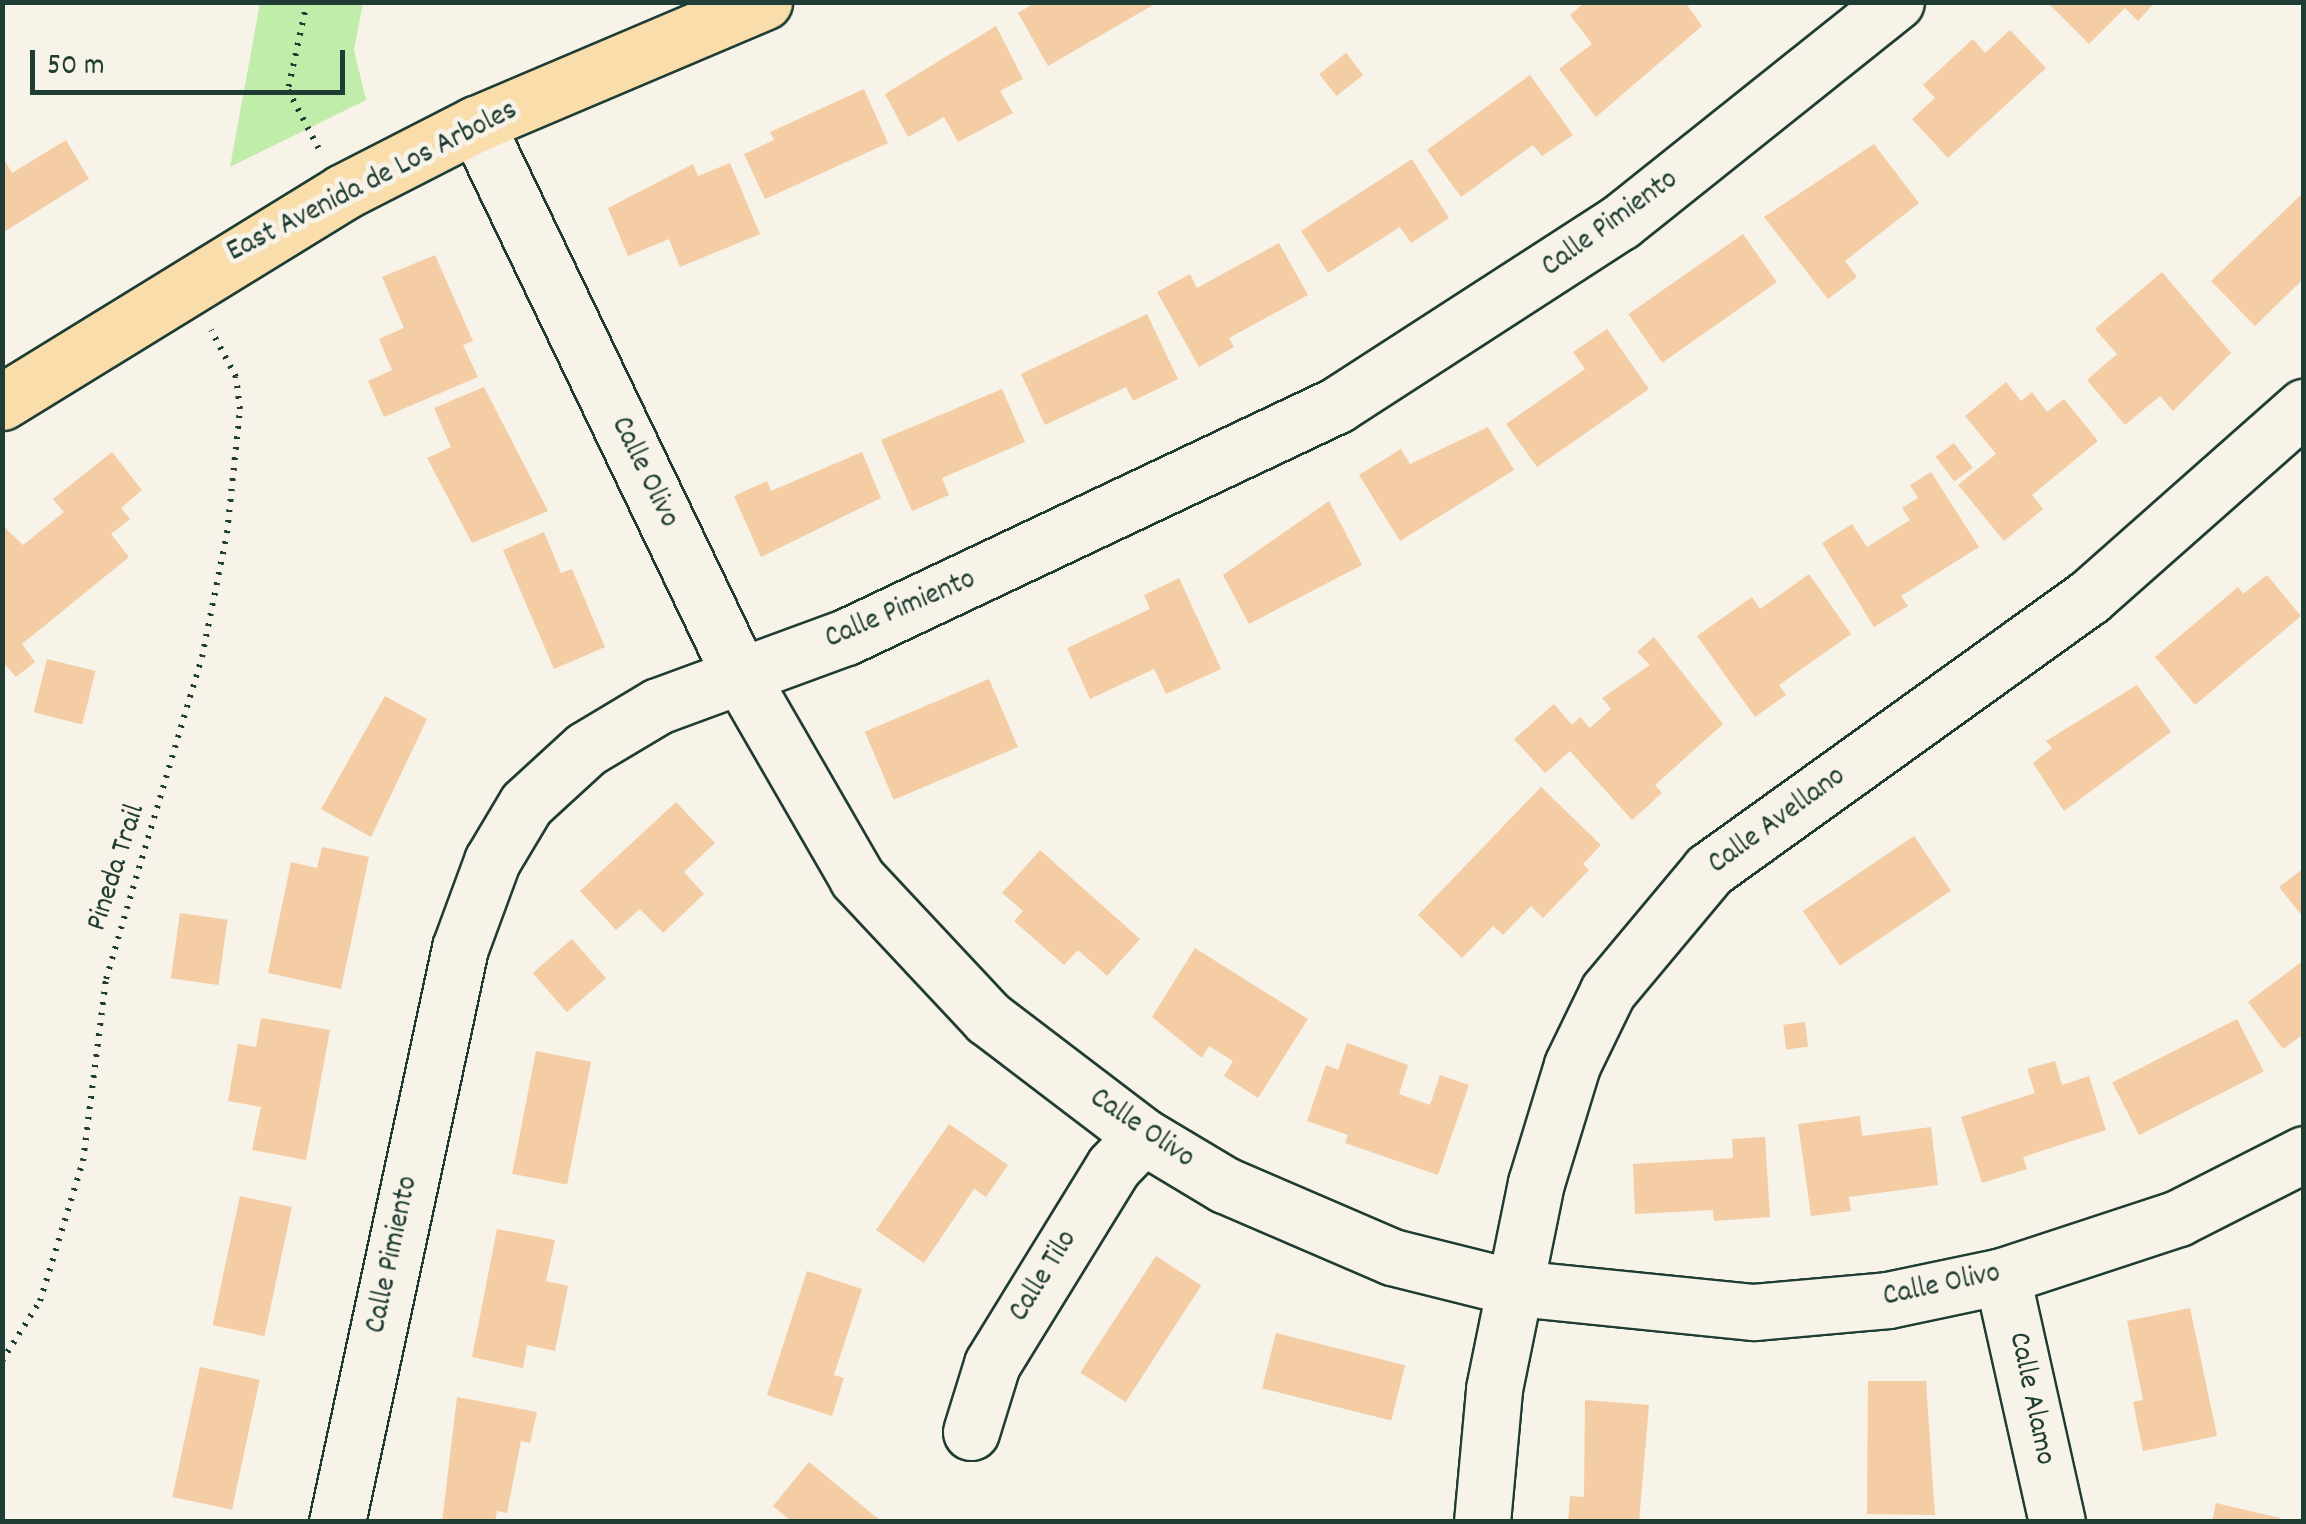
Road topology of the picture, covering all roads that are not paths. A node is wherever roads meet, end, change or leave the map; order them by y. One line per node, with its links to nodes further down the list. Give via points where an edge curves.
1 (764, 2): 3 (main road, East Avenida de Los Arboles)
2 (1896, 2): 6 (street, Calle Pimiento, via 1620,222 1337,405 1007,566)
3 (476, 124): 4 (main road, East Avenida de Los Arboles, via 343,192); 6 (street, Calle Olivo)
4 (2, 402)
5 (2304, 407): 10 (street, Calle Avellano, via 2089,597 1709,870 1608,991 1572,1065 1536,1183)
6 (740, 676): 7 (street, Calle Olivo, via 888,917 988,1018); 12 (street, Calle Pimiento, via 658,706 586,749 526,804 492,861 460,948)
7 (1143, 1136): 10 (street, Calle Olivo, via 1317,1230); 11 (street, Calle Tilo, via 1112,1167 992,1364)
8 (2304, 1154): 9 (street, Calle Olivo, via 2178,1218)
9 (2002, 1276): 10 (street, Calle Olivo, via 1888,1300 1754,1312); 14 (street, Calle Alamo)
10 (1516, 1288): 13 (street, Calle Avellano, via 1494,1389)
11 (971, 1432)
12 (337, 1522)
13 (1482, 1522)
14 (2057, 1522)

